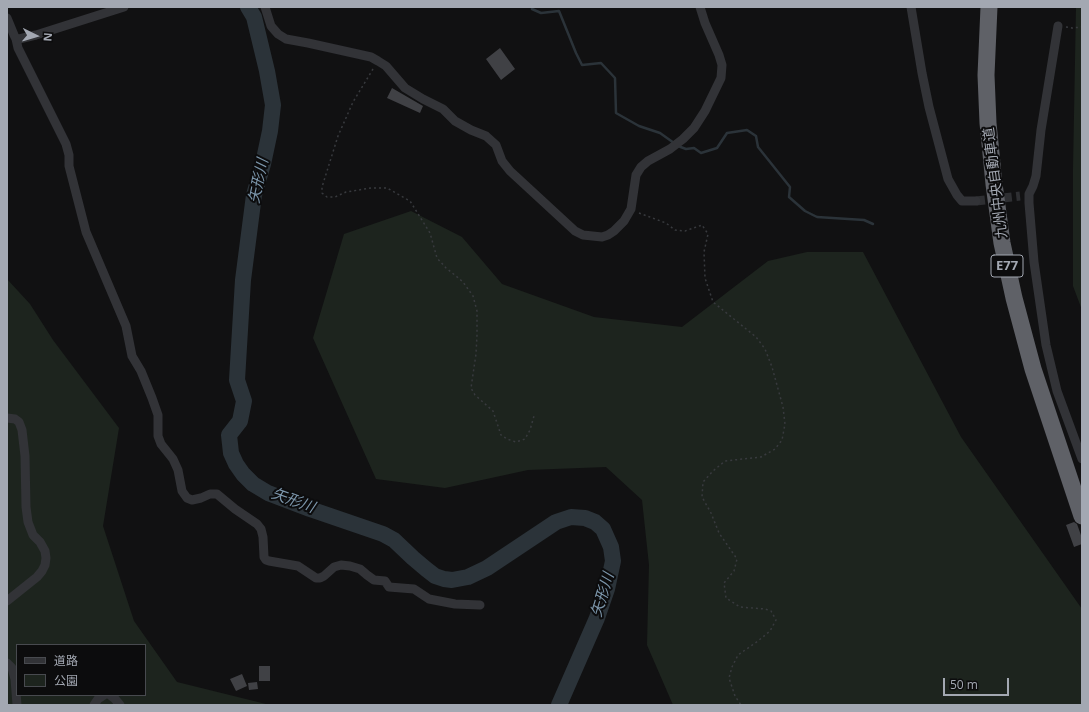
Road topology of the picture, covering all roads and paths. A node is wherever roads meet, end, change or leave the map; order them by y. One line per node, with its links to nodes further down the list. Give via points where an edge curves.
1 (124, 7): 10 (street, via 20,40)
2 (265, 7): 11 (street, via 271,26 286,39 371,57)
3 (700, 7): 13 (street, via 722,65 721,78 694,128 670,149 641,167 636,175)
4 (911, 7): 12 (street, via 929,107 948,179 962,201)
5 (989, 7): 18 (highway, 九州中央自動車道 / E77, via 986,75 988,123 1002,243 1033,369)
6 (996, 7): 17 (highway, 九州中央自動車道 / E77, via 996,122 1012,252 1035,347)
7 (7, 18): 10 (street)
8 (1058, 26): 9 (path); 16 (street, via 1036,176 1033,186 1024,195 1046,345 1057,391)
9 (1082, 27)
10 (16, 39): 20 (street, via 18,48 66,144 86,232 126,326 132,356 152,398 158,415 158,436 161,444 173,459 182,491 187,498 192,500 217,494 257,524 263,537 264,557 268,561 298,566 316,578 324,576 334,567 350,566 360,569 374,580 386,581 389,587 414,589 429,598 455,604)
11 (378, 61): 13 (street, via 386,66 405,88 443,109 455,121 486,136 496,145 502,161 510,171 575,231 595,237 608,235 619,227); 14 (path, via 353,102 338,136 322,194 335,197 346,192 388,188 410,201 430,233 437,258 463,282 472,296 477,311 476,354 471,388 475,395 493,411 501,435 507,439 516,442 525,439)
12 (976, 201)
13 (631, 209): 27 (path, via 666,223 675,230 684,231 702,225 708,234 704,252 705,278 713,302 756,337 765,348 783,407 785,424 782,440 775,449 761,457 724,461 703,482 702,497 719,533 737,558 734,571 724,583 726,598 740,607 771,611 776,620 770,631 738,655 732,667 729,678)
14 (534, 416)
15 (7, 418): 19 (street, via 19,422 22,430 28,522 46,552 42,571)
16 (1082, 459)
17 (1082, 493)
18 (1082, 516)
19 (7, 601)
20 (480, 605)
21 (7, 663): 22 (street, via 12,668)
22 (16, 692)
23 (102, 696): 25 (street)
24 (111, 696): 26 (street)
25 (94, 705)
26 (120, 705)
27 (741, 705)

